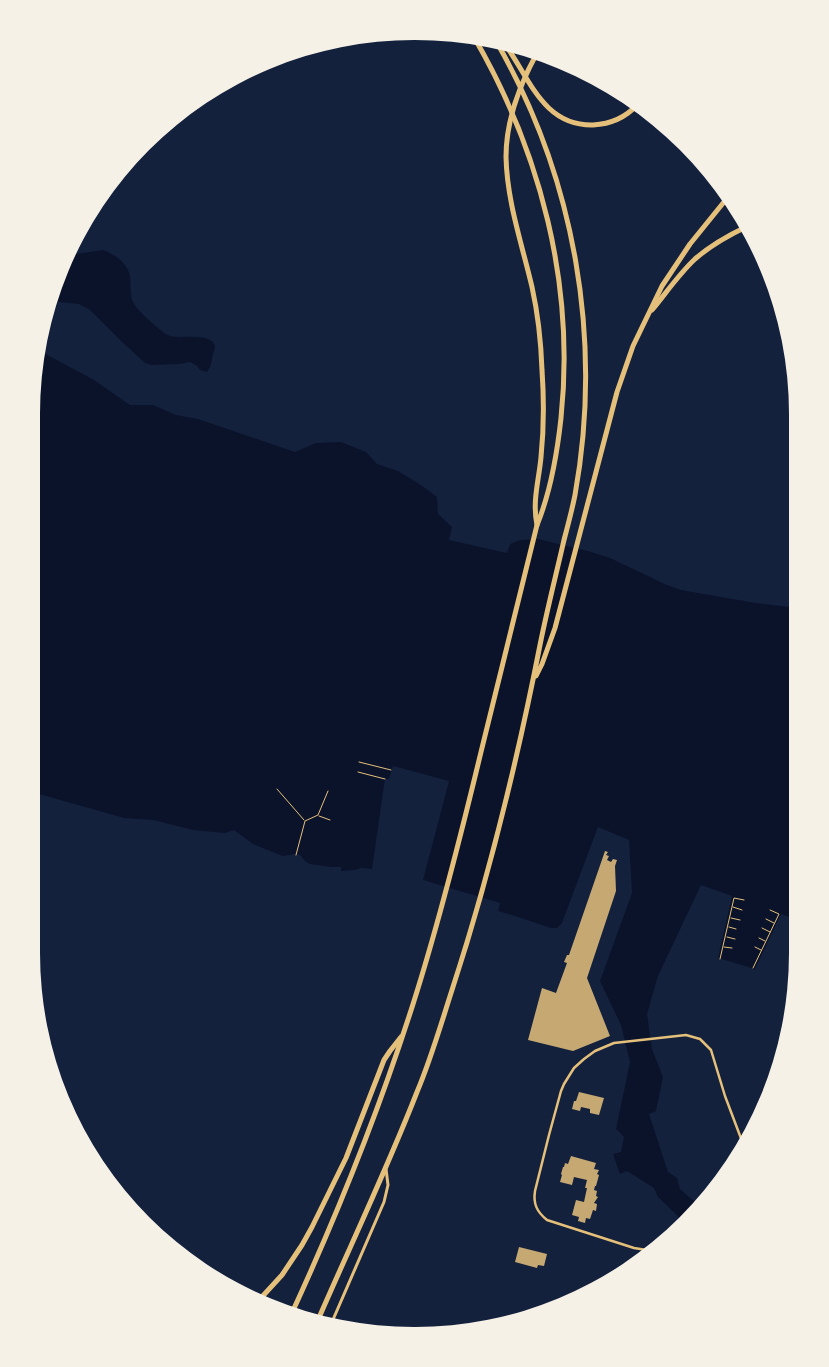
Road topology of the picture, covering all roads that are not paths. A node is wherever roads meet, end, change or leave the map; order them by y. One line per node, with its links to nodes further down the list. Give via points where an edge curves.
1 (479, 46): 9 (highway, via 499,82 539,186 556,259 562,308 563,375 559,437 550,489)
2 (501, 50): 10 (highway, via 542,137 560,190 571,232 584,318 584,422 575,496)
3 (511, 53): 5 (highway, via 538,96 552,111 569,121 588,125 608,123)
4 (534, 60): 9 (highway, via 513,111 506,156 512,206 532,290 540,344 543,420 534,506)
5 (632, 110)
6 (724, 203): 8 (highway, via 680,257)
7 (740, 230): 8 (highway, via 695,259)
8 (647, 317): 10 (highway, via 622,376 555,628)
9 (537, 525): 11 (highway, via 460,840)
10 (533, 681): 13 (highway, via 504,812 462,959 418,1090)
11 (403, 1034): 15 (highway, via 384,1060 346,1158 302,1245); 16 (highway, via 368,1133)
12 (740, 1137): 14 (street, via 711,1050 694,1036 614,1043 595,1051 574,1068 564,1084 548,1135 534,1199 536,1208 547,1220)
13 (385, 1167): 17 (highway); 18 (street, via 388,1185 384,1202)
14 (642, 1250)
15 (264, 1295)
16 (294, 1307)
17 (320, 1315)
18 (334, 1318)

